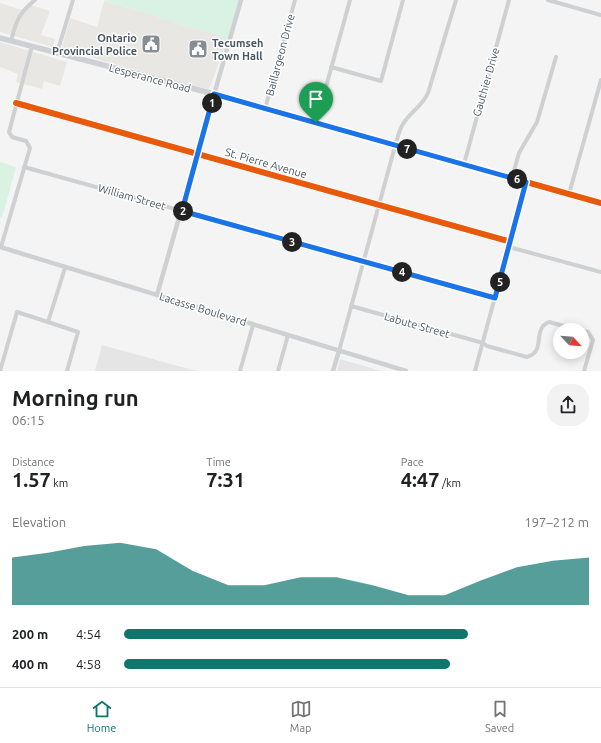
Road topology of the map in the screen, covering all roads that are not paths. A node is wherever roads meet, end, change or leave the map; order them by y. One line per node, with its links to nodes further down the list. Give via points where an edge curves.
1 (35, 0): 12 (street, via 19,15)
2 (72, 0): 14 (street)
3 (241, 0): 18 (street)
4 (295, 0): 20 (street, Baillargeon Drive)
5 (350, 0): 16 (street)
6 (403, 0): 16 (street, via 381,81)
7 (456, 0): 22 (street, via 428,93 424,102 401,128)
8 (509, 0): 24 (street, Gauthier Drive)
9 (548, 0): 10 (street)
10 (601, 16)
11 (0, 38): 12 (main road, Lesperance Road)
12 (11, 41): 13 (main road, Lesperance Road)
13 (32, 46): 14 (main road, Lesperance Road); 19 (street)
14 (57, 53): 18 (main road, Lesperance Road)
15 (556, 57): 26 (street, via 537,122 519,153)
16 (331, 67): 21 (street)
17 (601, 80): 28 (street)
18 (214, 94): 20 (main road, Lesperance Road); 23 (street)
19 (16, 104): 23 (street, St. Pierre Avenue); 25 (street, via 8,132 26,141 30,148)
20 (265, 109): 21 (main road, Lesperance Road)
21 (316, 123): 22 (main road, Lesperance Road)
22 (395, 146): 24 (main road, Lesperance Road); 30 (street)
23 (198, 154): 30 (street, St. Pierre Avenue); 31 (street)
24 (464, 164): 26 (main road, Lesperance Road)
25 (24, 167): 31 (street, William Street); 33 (street)
26 (512, 178): 27 (main road, Lesperance Road)
27 (526, 182): 28 (main road, Lesperance Road); 32 (street)
28 (569, 194): 29 (main road, Lesperance Road)
29 (601, 203)
30 (378, 205): 32 (street, St. Pierre Avenue); 35 (street)
31 (182, 211): 35 (street, William Street); 38 (street)
32 (511, 242): 34 (street)
33 (0, 247): 36 (street, Lacasse Boulevard)
34 (509, 247): 37 (street); 39 (street)
35 (363, 261): 39 (street, William Street); 40 (street)
36 (65, 268): 38 (street, Lacasse Boulevard); 41 (street)
37 (601, 272)
38 (157, 295): 43 (street, Lacasse Boulevard)
39 (495, 298): 46 (street)
40 (351, 306): 46 (street, Labute Street); 47 (street)
41 (48, 322): 50 (street, via 17,312); 51 (street, via 78,332)
42 (553, 323): 46 (street, Labute Street, via 549,322 542,327 533,356 527,357)
43 (253, 325): 45 (street, Lacasse Boulevard); 52 (street)
44 (589, 334): 48 (street, via 593,340)
45 (288, 335): 47 (street, Lacasse Boulevard); 53 (street)
46 (483, 343): 56 (street)
47 (339, 350): 54 (street); 55 (street, Lacasse Boulevard)
48 (589, 354)
49 (587, 359): 57 (street)
50 (0, 371)
51 (67, 371)
52 (240, 371)
53 (278, 371)
54 (333, 371)
55 (406, 371)
56 (475, 371)
57 (584, 371)

